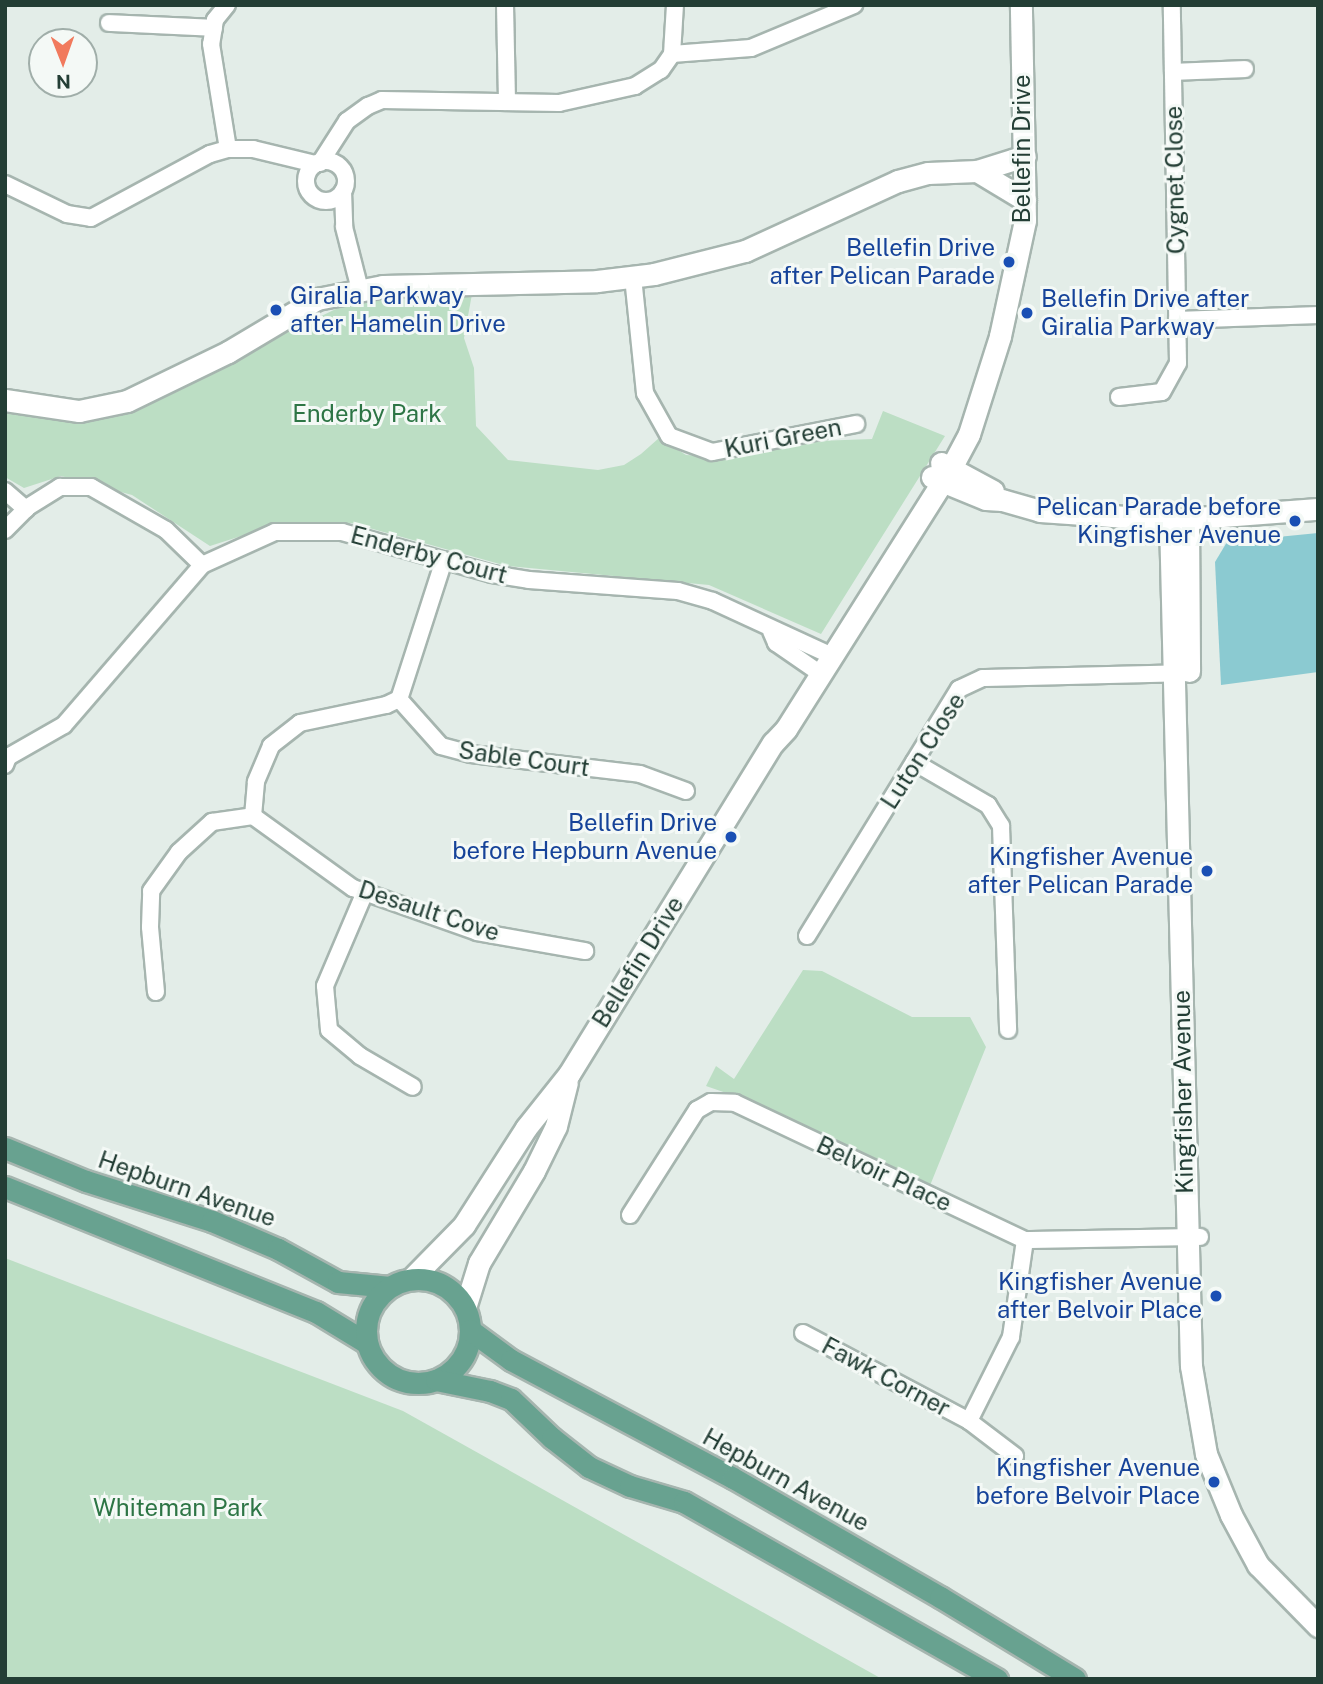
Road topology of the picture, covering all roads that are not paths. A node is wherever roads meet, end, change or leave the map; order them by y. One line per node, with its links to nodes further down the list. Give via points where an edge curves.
1 (227, 5): 8 (street)
2 (505, 5): 12 (street)
3 (675, 5): 9 (street)
4 (854, 5): 9 (street, via 751,48)
5 (1021, 5): 15 (street, Bellefin Drive)
6 (1172, 5): 11 (street, Cygnet Close)
7 (109, 23): 8 (street)
8 (214, 28): 14 (street, via 211,44)
9 (672, 54): 12 (street, via 661,70 635,86 559,103)
10 (1245, 69): 11 (street)
11 (1173, 72): 29 (street, Cygnet Close)
12 (507, 102): 13 (street, via 382,100 356,113)
13 (339, 134): 17 (street); 18 (street)
14 (228, 149): 16 (street, via 253,149); 20 (street, via 210,154 92,218 67,214)
15 (1025, 156): 19 (street); 23 (street, Bellefin Drive)
16 (282, 159): 17 (street); 21 (street)
17 (318, 163): 18 (street); 21 (street, via 306,178)
18 (339, 166): 22 (street, via 345,177)
19 (977, 171): 23 (street); 26 (street, via 928,173 898,181 745,251)
20 (5, 184)
21 (308, 190): 24 (street)
22 (343, 191): 24 (street); 25 (street)
23 (1025, 200): 33 (street, Bellefin Drive, via 1017,264 992,364 970,434)
24 (326, 201): 25 (street)
25 (344, 227): 27 (street)
26 (633, 276): 27 (street); 32 (street, Kuri Green, via 645,393 669,436 712,452)
27 (360, 290): 31 (street, via 317,299 228,352 127,401 79,411)
28 (1318, 315): 29 (street)
29 (1177, 320): 30 (street, Cygnet Close, via 1178,363 1162,392)
30 (1119, 397)
31 (5, 400)
32 (856, 424)
33 (942, 473): 37 (street, via 1040,511); 41 (street, Bellefin Drive)
34 (5, 491): 35 (street)
35 (26, 509): 38 (street); 40 (street, via 60,487 91,487 166,530)
36 (1318, 509): 37 (street)
37 (1179, 520): 42 (street, Kingfisher Avenue)
38 (5, 530)
39 (444, 561): 40 (street, Enderby Court, via 342,532 275,532); 41 (street, Enderby Court, via 529,580 678,591 713,601 771,631 776,643); 43 (street)
40 (202, 565): 45 (street, Enderby Court, via 64,725 8,757)
41 (820, 661): 53 (street, Bellefin Drive)
42 (1182, 673): 44 (street, Luton Close, via 983,678 959,689); 58 (street, Kingfisher Avenue)
43 (399, 699): 46 (street, Sable Court, via 441,746 471,754 640,774); 47 (street, via 300,723 271,746 256,782)
44 (914, 762): 49 (street, Luton Close); 52 (street, via 988,805 1001,826)
45 (5, 765)
46 (686, 791)
47 (253, 816): 48 (street, Desault Cove); 51 (street, via 212,822 179,852 151,891)
48 (365, 892): 50 (street, Desault Cove, via 477,932); 54 (street, via 325,986 329,1030 360,1056)
49 (807, 936)
50 (585, 951)
51 (156, 992)
52 (1008, 1030)
53 (569, 1073): 60 (street, Bellefin Drive, via 526,1128 464,1225); 62 (street, Bellefin Drive, via 556,1126 477,1266)
54 (413, 1087)
55 (5, 1148): 61 (main road, Hepburn Avenue, via 86,1181 212,1221 278,1249 338,1282)
56 (5, 1187): 65 (main road, via 316,1312)
57 (630, 1216): 59 (street, Belvoir Place, via 697,1110 711,1102 735,1103)
58 (1193, 1237): 59 (street, Belvoir Place); 69 (street, Kingfisher Avenue, via 1205,1366 1227,1482 1269,1557); 70 (street, Kingfisher Avenue, via 1191,1366 1206,1454 1258,1565)
59 (1025, 1240): 67 (street, Fawk Corner, via 1011,1337)
60 (411, 1279): 61 (main road); 62 (main road, via 433,1281 452,1291)
61 (390, 1287): 65 (main road, via 375,1302 366,1321)
62 (465, 1308): 63 (main road)
63 (470, 1329): 66 (main road, via 467,1351 454,1369); 72 (main road, Hepburn Avenue, via 511,1360 733,1478)
64 (803, 1333): 67 (street, Fawk Corner)
65 (367, 1343): 66 (main road, via 376,1363 393,1377 414,1383)
66 (436, 1380): 71 (main road, via 511,1399 590,1467 630,1486 684,1502)
67 (969, 1421): 68 (street, Fawk Corner)
68 (1015, 1456)
69 (1318, 1609)
70 (1318, 1626)
71 (996, 1679)
72 (1075, 1679)

